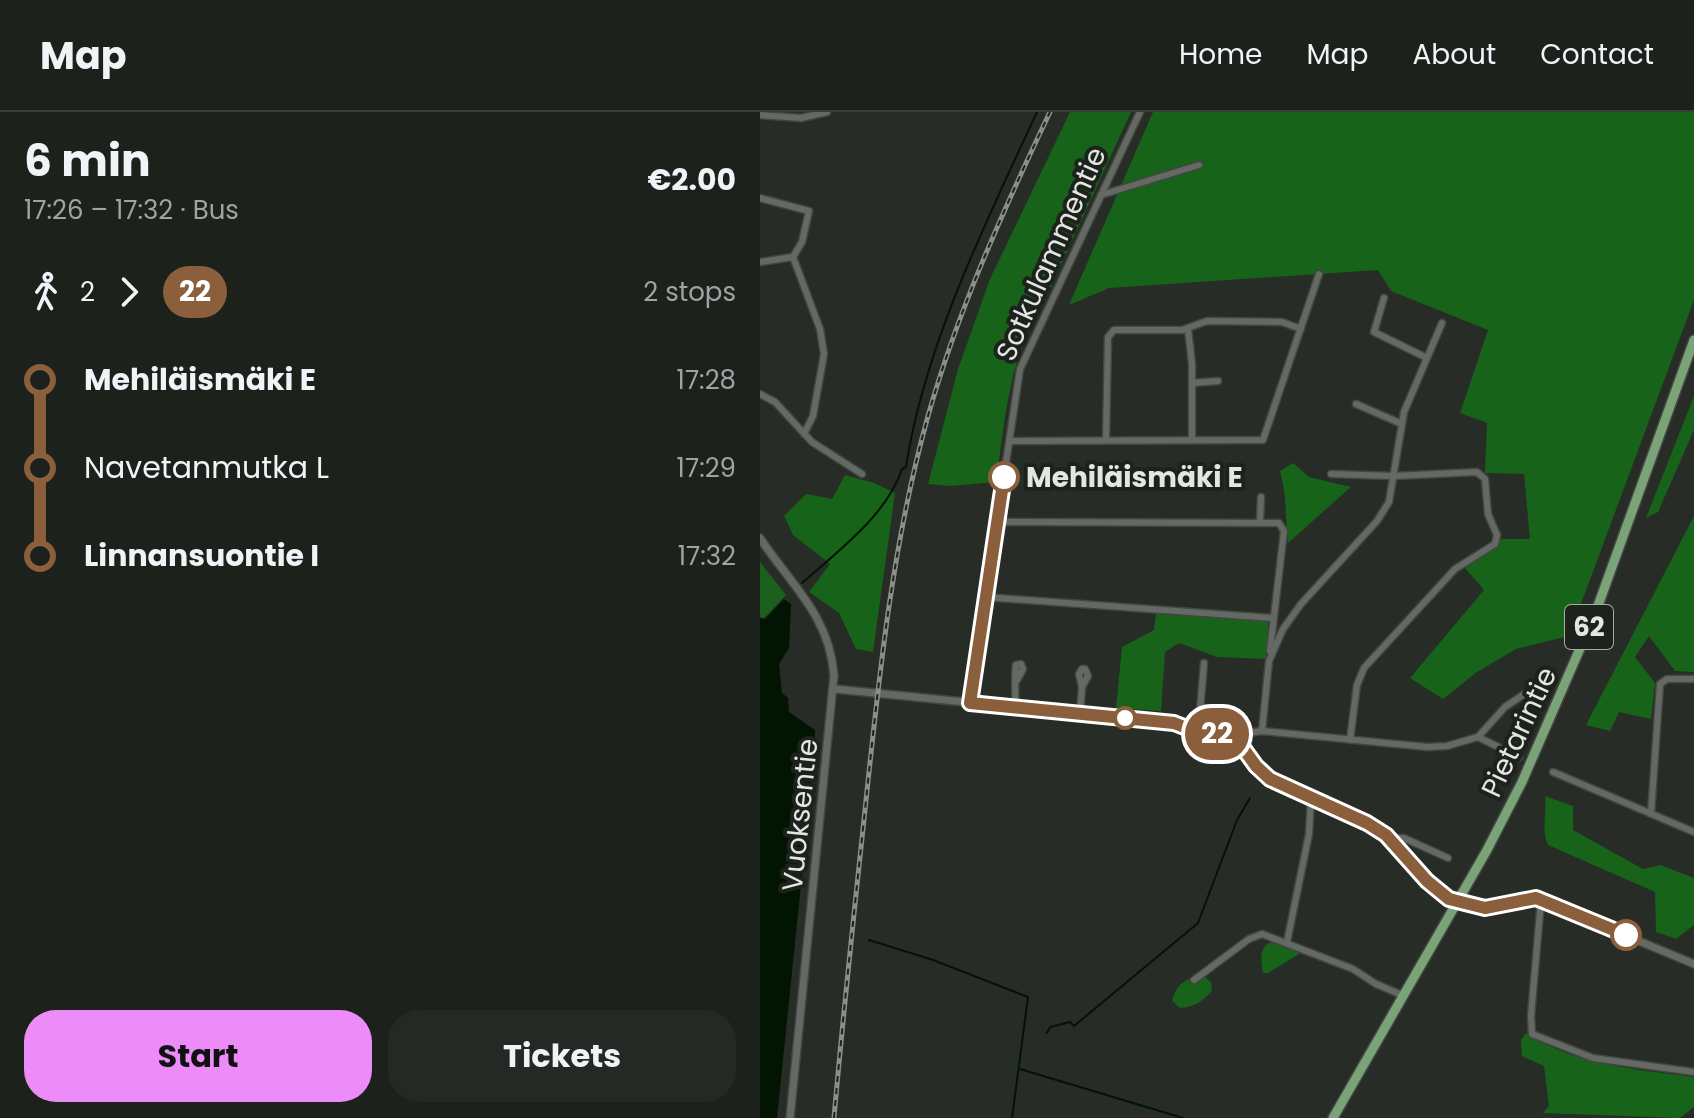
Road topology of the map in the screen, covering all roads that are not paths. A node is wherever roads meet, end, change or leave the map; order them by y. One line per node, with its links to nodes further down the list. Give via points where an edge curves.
1 (827, 112): 3 (street, via 801,118)
2 (1140, 112): 6 (street, Sotkulammentie)
3 (773, 114): 4 (street)
4 (760, 115)
5 (1199, 165): 6 (street)
6 (1101, 195): 25 (street, Sotkulammentie, via 1023,362)
7 (760, 198): 8 (street, via 809,211)
8 (793, 257): 9 (street); 22 (street, via 824,354 813,416)
9 (760, 262)
10 (1319, 274): 14 (street)
11 (1384, 298): 16 (street, via 1374,332)
12 (1442, 323): 16 (street)
13 (1188, 329): 14 (street, via 1207,321 1282,322); 18 (street); 23 (street, via 1110,333)
14 (1301, 329): 24 (street, via 1263,440)
15 (1694, 340): 58 (main road, Pietarintie / 62, via 1577,658 1522,782)
16 (1425, 357): 21 (street)
17 (1218, 381): 18 (street)
18 (1192, 383): 24 (street)
19 (760, 394): 22 (street, via 775,402)
20 (1356, 404): 21 (street)
21 (1402, 424): 28 (street)
22 (804, 434): 26 (street)
23 (1106, 440): 24 (street); 25 (street)
24 (1192, 440)
25 (1010, 441): 30 (street, Sotkulammentie)
26 (862, 474)
27 (1331, 474): 28 (street)
28 (1394, 476): 35 (street, via 1389,502 1377,521 1290,617); 48 (street, via 1482,475 1497,540 1455,569 1364,668)
29 (1261, 497): 31 (street)
30 (998, 522): 31 (street); 33 (street, Sotkulammentie)
31 (1260, 522): 34 (street, via 1276,522 1284,531)
32 (760, 538): 41 (street, Vuoksentie, via 821,623 832,651)
33 (985, 597): 34 (street); 42 (street, Sotkulammentie)
34 (1273, 618): 35 (street)
35 (1269, 661): 45 (street)
36 (1204, 663): 46 (street)
37 (1694, 679): 53 (street, via 1663,681 1659,687)
38 (1017, 680): 43 (street)
39 (1542, 682): 47 (street, via 1505,707)
40 (1082, 687): 44 (street)
41 (835, 689): 42 (street); 64 (street, Vuoksentie)
42 (970, 703): 43 (street)
43 (1015, 707): 44 (street)
44 (1080, 714): 46 (street, via 1174,723)
45 (1262, 731): 48 (street); 49 (street)
46 (1198, 734): 49 (street, via 1227,734)
47 (1478, 737): 48 (street, via 1437,747); 50 (street)
48 (1350, 740)
49 (1238, 741): 52 (street, via 1270,779)
50 (1519, 757)
51 (1553, 772): 53 (street)
52 (1311, 798): 55 (street, via 1367,823); 59 (street)
53 (1651, 814): 54 (street)
54 (1694, 832)
55 (1395, 844): 56 (street, via 1404,838); 58 (street, via 1427,881)
56 (1448, 858)
57 (1541, 900): 58 (street, via 1485,908); 60 (street); 63 (street, via 1532,1034 1593,1058)
58 (1457, 902): 62 (main road, Pietarintie / 62)
59 (1287, 942): 61 (street, via 1257,935); 62 (street)
60 (1694, 964)
61 (1194, 980)
62 (1402, 995): 65 (main road, Pietarintie / 62)
63 (1694, 1072)
64 (790, 1118)
65 (1333, 1118)

